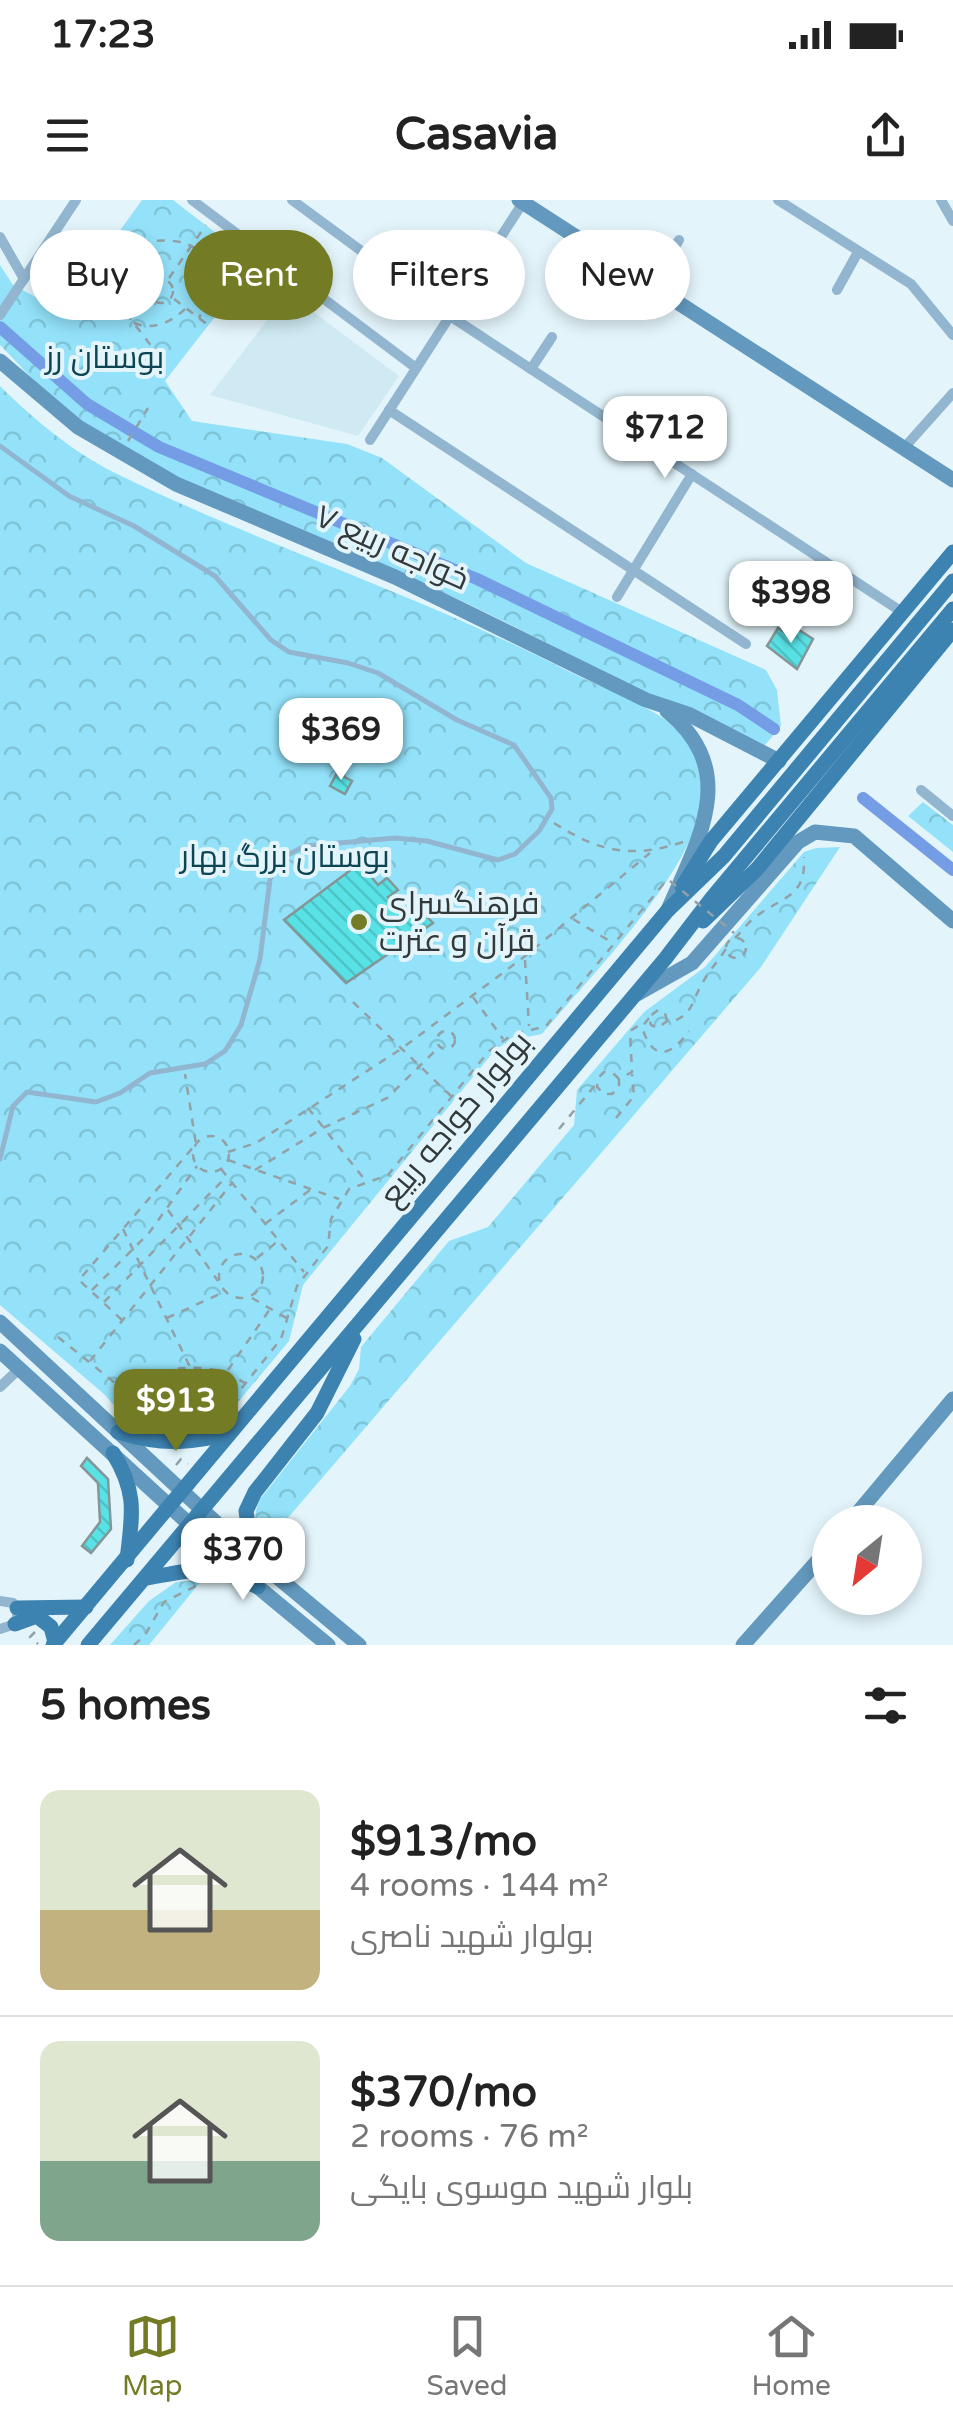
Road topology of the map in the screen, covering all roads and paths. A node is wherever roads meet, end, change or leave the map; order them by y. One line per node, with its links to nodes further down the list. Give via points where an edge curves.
1 (76, 200): 16 (street)
2 (192, 200): 35 (street)
3 (292, 200): 13 (street)
4 (778, 200): 14 (street)
5 (522, 201): 10 (street); 11 (street)
6 (944, 202): 7 (street)
7 (953, 222)
8 (206, 225): 9 (path)
9 (202, 230)
10 (504, 230)
11 (566, 230)
12 (0, 237): 16 (street)
13 (353, 245)
14 (858, 252): 19 (street); 32 (street, via 912,284)
15 (184, 257): 18 (path)
16 (24, 278): 25 (street)
17 (164, 279): 18 (path)
18 (168, 280): 20 (path)
19 (837, 290)
20 (172, 298): 21 (path); 22 (path)
21 (164, 304)
22 (184, 307)
23 (184, 310): 30 (path, via 156,326)
24 (690, 311): 46 (street)
25 (2, 312)
26 (130, 320): 30 (path)
27 (202, 320): 31 (path)
28 (447, 320): 35 (street)
29 (456, 320): 36 (street)
30 (134, 323): 37 (path)
31 (208, 325)
32 (953, 335)
33 (552, 336): 36 (street)
34 (0, 360): 57 (street, خواجه ربیع ۷, via 78,427 176,484 411,585)
35 (416, 368): 41 (street)
36 (531, 369): 42 (street)
37 (166, 380)
38 (953, 393): 46 (street)
39 (636, 404): 42 (street)
40 (148, 408): 43 (path)
41 (389, 410): 44 (street); 50 (street)
42 (621, 428): 47 (street)
43 (129, 439)
44 (370, 440)
45 (0, 446): 61 (lane, via 69,496 215,576 289,652 378,673 514,746 551,798)
46 (904, 449): 48 (street)
47 (692, 474): 50 (street); 54 (street)
48 (953, 480)
49 (953, 552): 54 (main road)
50 (634, 569): 52 (street); 56 (street)
51 (953, 580): 65 (main road, بولوار خواجه ربیع, via 724,856)
52 (617, 596)
53 (953, 609): 72 (main road, بولوار خواجه ربیع)
54 (902, 612): 58 (main road)
55 (950, 639): 72 (main road, via 756,868)
56 (746, 644)
57 (646, 700): 58 (street, خواجه ربیع ۷, via 688,714); 65 (street, via 687,730 709,788 704,826)
58 (779, 762): 65 (main road, via 711,841)
59 (921, 790): 60 (street)
60 (953, 816)
61 (548, 819): 63 (path, via 598,846); 85 (lane, via 515,854 498,860 395,838 305,846 284,856 270,879 260,959 242,1025 225,1051)
62 (798, 842): 67 (street, via 814,832 854,836); 68 (path, via 804,862 799,885); 74 (street, via 692,963)
63 (650, 853): 64 (path, via 687,841); 66 (path)
64 (681, 856)
65 (668, 910): 141 (main road, بولوار خواجه ربیع)
66 (572, 918): 69 (path); 71 (path)
67 (953, 921)
68 (734, 936): 69 (path, bridge, via 669,880); 70 (path); 70 (path, via 745,944 744,955 733,958)
69 (614, 943): 79 (path, via 546,1026)
70 (726, 949): 77 (path, via 699,988 695,1006)
71 (524, 957): 73 (path); 79 (path)
72 (665, 959): 74 (main road, بولوار خواجه ربیع)
73 (472, 996): 81 (path); 83 (path)
74 (634, 996): 123 (main road, بولوار خواجه ربیع)
75 (353, 1002): 83 (path)
76 (649, 1018): 77 (path, via 658,1028); 77 (path, via 658,1010); 78 (path)
77 (667, 1021)
78 (644, 1022): 80 (path, via 646,1041 658,1052 678,1046); 86 (path, via 630,1031)
79 (530, 1028): 81 (path)
80 (690, 1031)
81 (504, 1040): 89 (path)
82 (439, 1047): 84 (path)
83 (401, 1049): 84 (path); 90 (path)
84 (420, 1066): 89 (path); 92 (path, via 387,1098)
85 (184, 1067): 94 (path); 96 (lane, via 150,1074 96,1102 27,1092 13,1106)
86 (632, 1072): 87 (path); 91 (path, via 634,1096)
87 (619, 1079): 88 (path, via 609,1072); 88 (path, via 619,1088 608,1095)
88 (597, 1083): 93 (path)
89 (452, 1096): 102 (path, via 388,1176)
90 (308, 1108): 92 (path); 95 (path, via 256,1143)
91 (616, 1118)
92 (323, 1128): 100 (path); 102 (path)
93 (559, 1129)
94 (196, 1144): 95 (path, via 212,1136); 98 (path); 109 (path)
95 (228, 1152): 97 (path)
96 (0, 1159)
97 (228, 1160): 99 (path); 100 (path)
98 (197, 1166): 99 (path); 106 (path)
99 (221, 1169): 101 (path)
100 (254, 1170): 104 (path)
101 (227, 1176): 103 (path); 108 (path)
102 (366, 1181): 105 (path)
103 (232, 1183): 107 (path); 110 (path)
104 (311, 1190): 105 (path); 107 (path)
105 (340, 1200): 115 (path, via 328,1246)
106 (167, 1208): 108 (path); 112 (path)
107 (265, 1224): 111 (path)
108 (179, 1225): 110 (path); 114 (path)
109 (122, 1229): 112 (path); 118 (path, via 78,1280)
110 (188, 1238): 116 (path); 117 (path)
111 (278, 1240): 113 (path); 115 (path)
112 (133, 1251): 114 (path); 118 (path)
113 (256, 1259): 117 (path, via 226,1258 219,1268); 120 (path, via 262,1283)
114 (140, 1265): 116 (path); 121 (path)
115 (304, 1273): 126 (path)
116 (150, 1286): 124 (path); 125 (path)
117 (221, 1287): 119 (path)
118 (90, 1291): 121 (path)
119 (226, 1292): 120 (path); 124 (path)
120 (249, 1296): 122 (path)
121 (103, 1302): 125 (path)
122 (270, 1309): 126 (path); 133 (path)
123 (364, 1317): 146 (main road, بولوار خواجه ربیع); 148 (main road, via 318,1413 254,1492 246,1510)
124 (166, 1318): 131 (path)
125 (122, 1320): 130 (path)
126 (289, 1320): 135 (path)
127 (0, 1322): 140 (street)
128 (58, 1338): 130 (path)
129 (0, 1352): 132 (street)
130 (88, 1363): 134 (path)
131 (190, 1367): 133 (path); 134 (path)
132 (19, 1369): 136 (street); 142 (street)
133 (228, 1371): 135 (path)
134 (113, 1382): 139 (path)
135 (246, 1384): 138 (path)
136 (0, 1387)
137 (953, 1399): 144 (street)
138 (206, 1426)
139 (152, 1429)
140 (118, 1432): 141 (main road, via 179,1444); 143 (street)
141 (228, 1434): 143 (main road, بولوار خواجه ربیع)
142 (114, 1454): 145 (street); 149 (main road, via 129,1479)
143 (182, 1491): 145 (main road, بولوار خواجه ربیع); 146 (street)
144 (864, 1505)
145 (170, 1506): 147 (street); 149 (main road, بولوار خواجه ربیع)
146 (202, 1510): 147 (main road, بولوار خواجه ربیع); 148 (street)
147 (190, 1524): 152 (main road, بولوار خواجه ربیع); 153 (street)
148 (254, 1557): 162 (street)
149 (127, 1560): 154 (main road, بولوار خواجه ربیع)
150 (812, 1567): 163 (street)
151 (200, 1569): 152 (main road); 153 (main road, via 225,1570); 160 (path, via 201,1584 164,1602)
152 (146, 1578): 159 (main road, بولوار خواجه ربیع)
153 (258, 1586): 161 (street)
154 (86, 1606): 155 (main road); 158 (main road, بولوار خواجه ربیع)
155 (6, 1610): 157 (street); 158 (main road, via 37,1616 51,1628)
156 (30, 1637): 158 (path)
157 (0, 1642)
158 (49, 1644)
159 (88, 1645)
160 (134, 1645)
161 (328, 1645)
162 (359, 1645)
163 (743, 1645)

